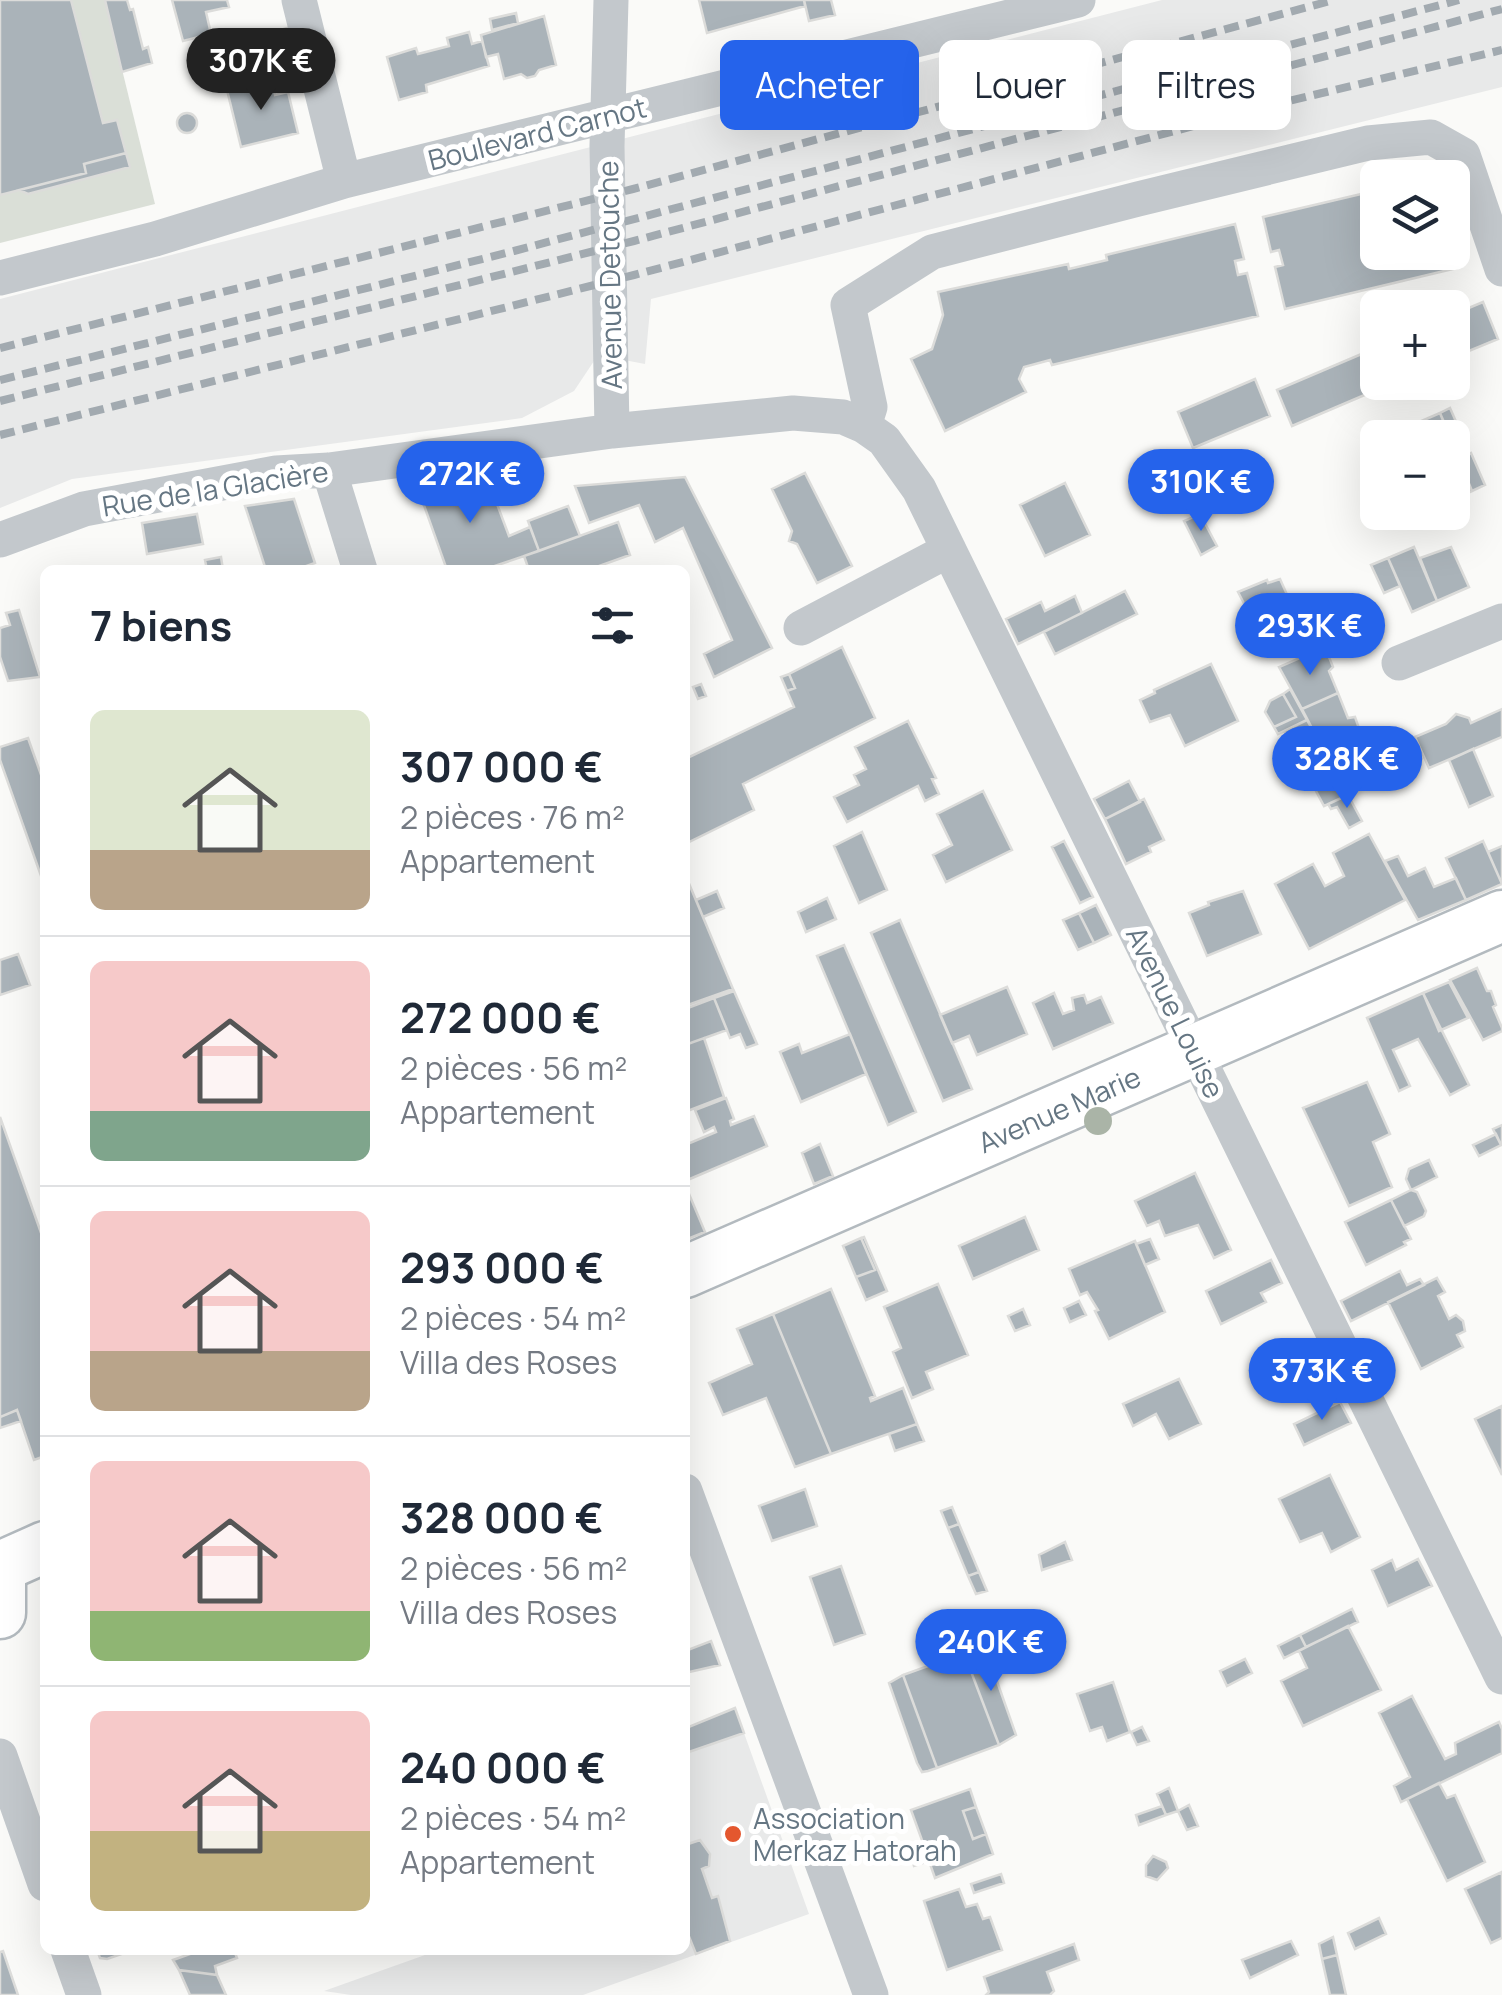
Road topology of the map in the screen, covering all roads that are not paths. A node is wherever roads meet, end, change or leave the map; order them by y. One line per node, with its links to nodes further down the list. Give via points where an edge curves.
1 (299, 0): 5 (street)
2 (612, 0): 4 (street, Avenue Detouche)
3 (1078, 0): 4 (street, Boulevard Carnot)
4 (609, 115): 5 (street, Boulevard Carnot); 9 (street, Avenue Detouche)
5 (344, 181): 7 (street, Boulevard Carnot)
6 (1502, 269): 8 (street, via 1463,155 1431,137 1368,144 1138,199 932,252 848,305 870,407)
7 (0, 278)
8 (864, 426): 9 (street, Rue de la Glacière, via 843,417 793,413); 12 (street, Avenue Louise, via 884,440 919,488)
9 (612, 431): 10 (street, Rue de la Glacière)
10 (329, 470): 11 (street, Rue de la Glacière, via 84,509); 13 (street)
11 (0, 540)
12 (949, 550): 15 (street); 18 (street, Avenue Louise)
13 (358, 565)
14 (1502, 621): 16 (street)
15 (801, 628)
16 (1399, 663)
17 (1502, 916): 18 (street, Avenue Marie)
18 (1196, 1052): 19 (street, Avenue Marie); 25 (street, Avenue Louise)
19 (690, 1270)
20 (690, 1504): 28 (street)
21 (40, 1549): 22 (street)
22 (0, 1566)
23 (0, 1583): 24 (street)
24 (0, 1612)
25 (1502, 1678)
26 (0, 1756): 27 (street)
27 (40, 1870)
28 (872, 1995)

